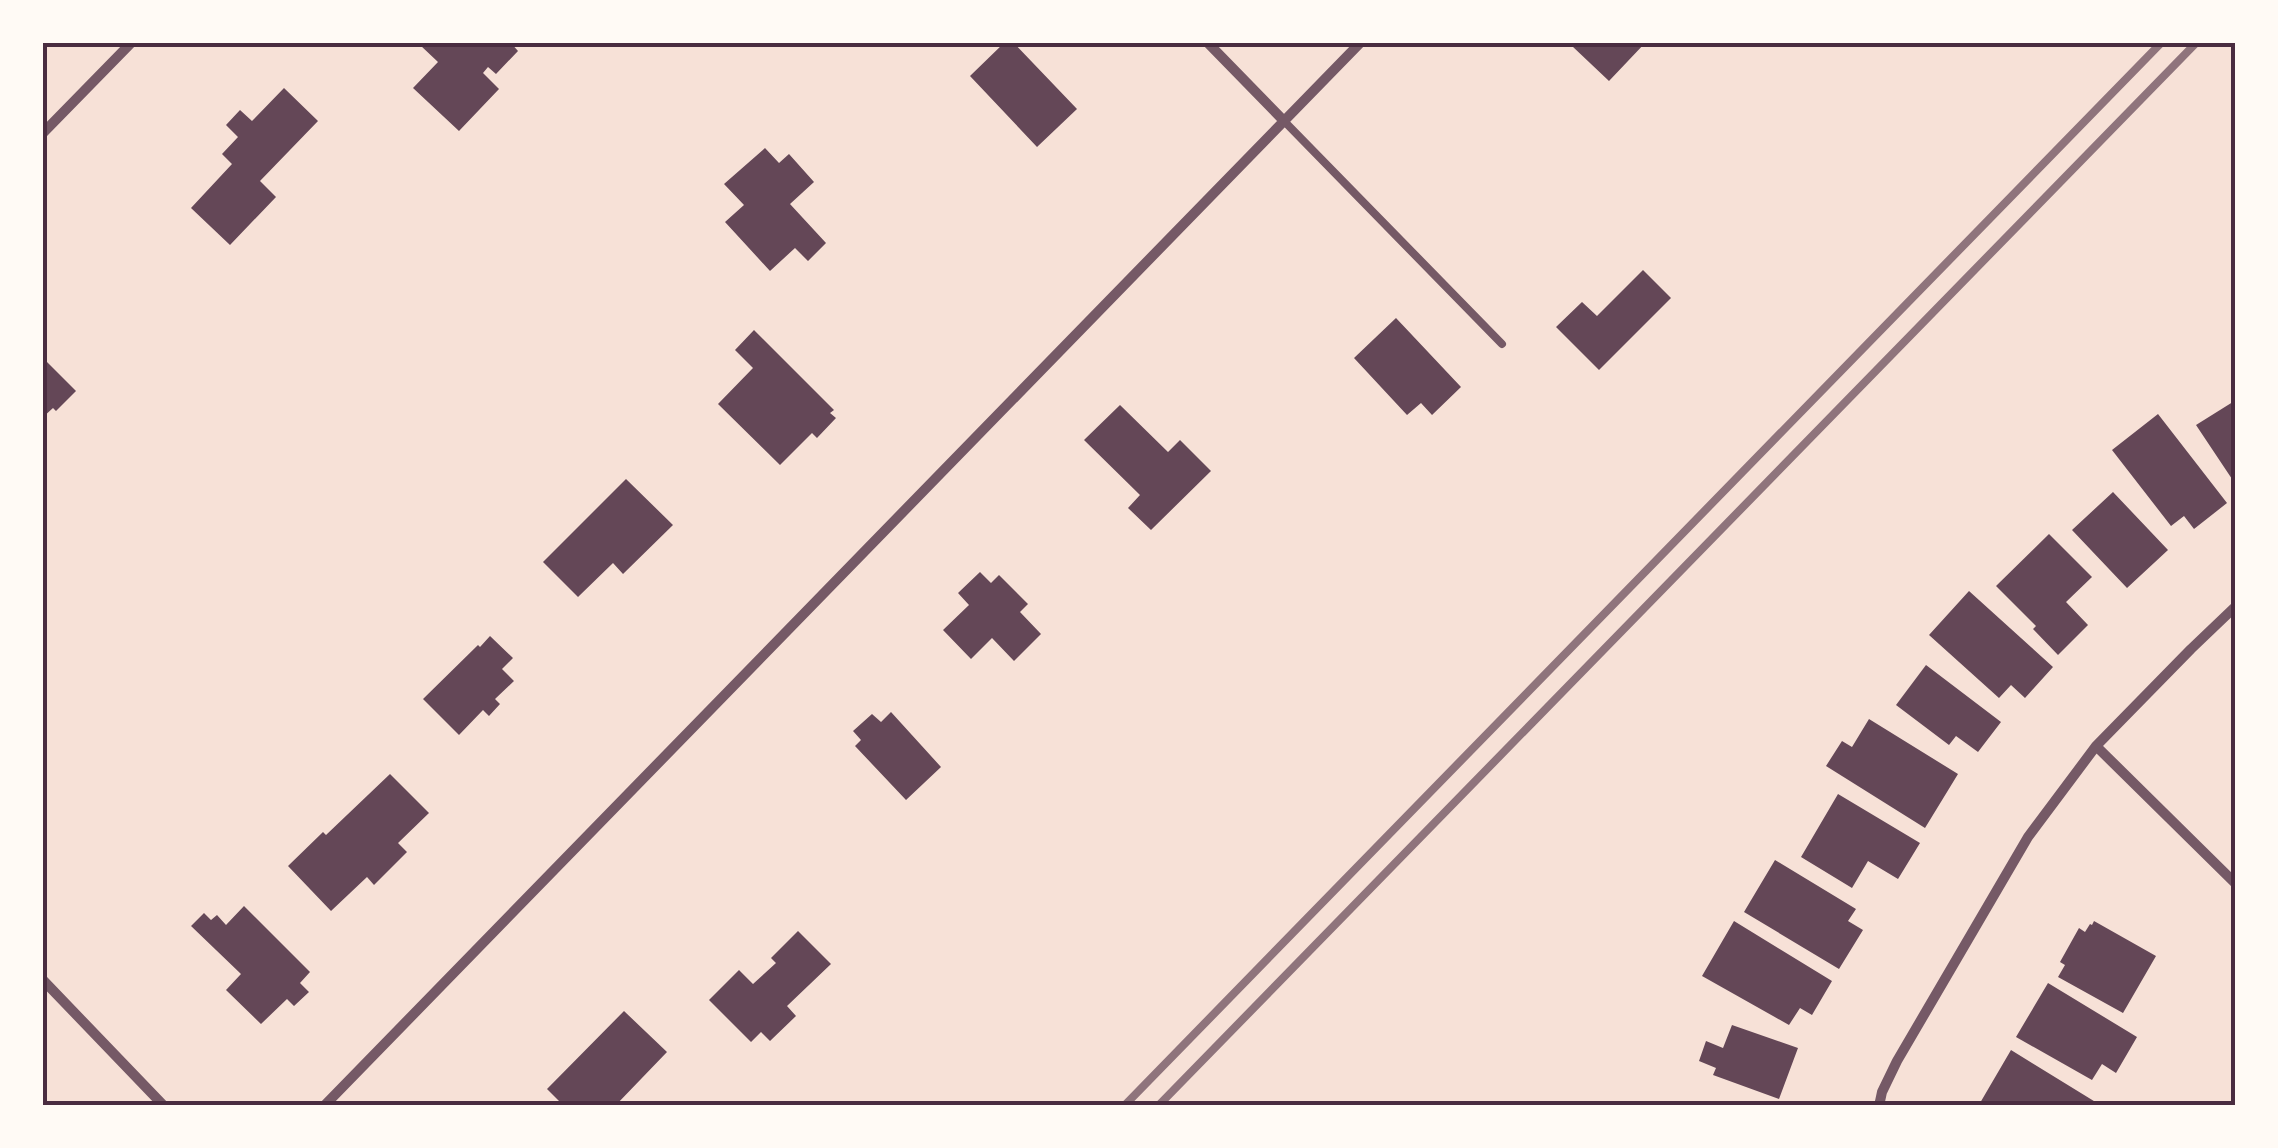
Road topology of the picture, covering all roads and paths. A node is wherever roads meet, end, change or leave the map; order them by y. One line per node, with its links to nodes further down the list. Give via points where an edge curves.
1 (132, 42): 5 (street)
2 (1207, 42): 4 (street)
3 (1361, 42): 4 (street)
4 (1284, 121): 6 (lane); 12 (street)
5 (42, 134)
6 (1502, 344)
7 (2236, 606): 8 (street)
8 (2096, 746): 9 (street); 13 (street, via 2009,867 1896,1061)
9 (2236, 884)
10 (42, 979): 11 (street)
11 (164, 1106)
12 (324, 1106)
13 (1879, 1106)

